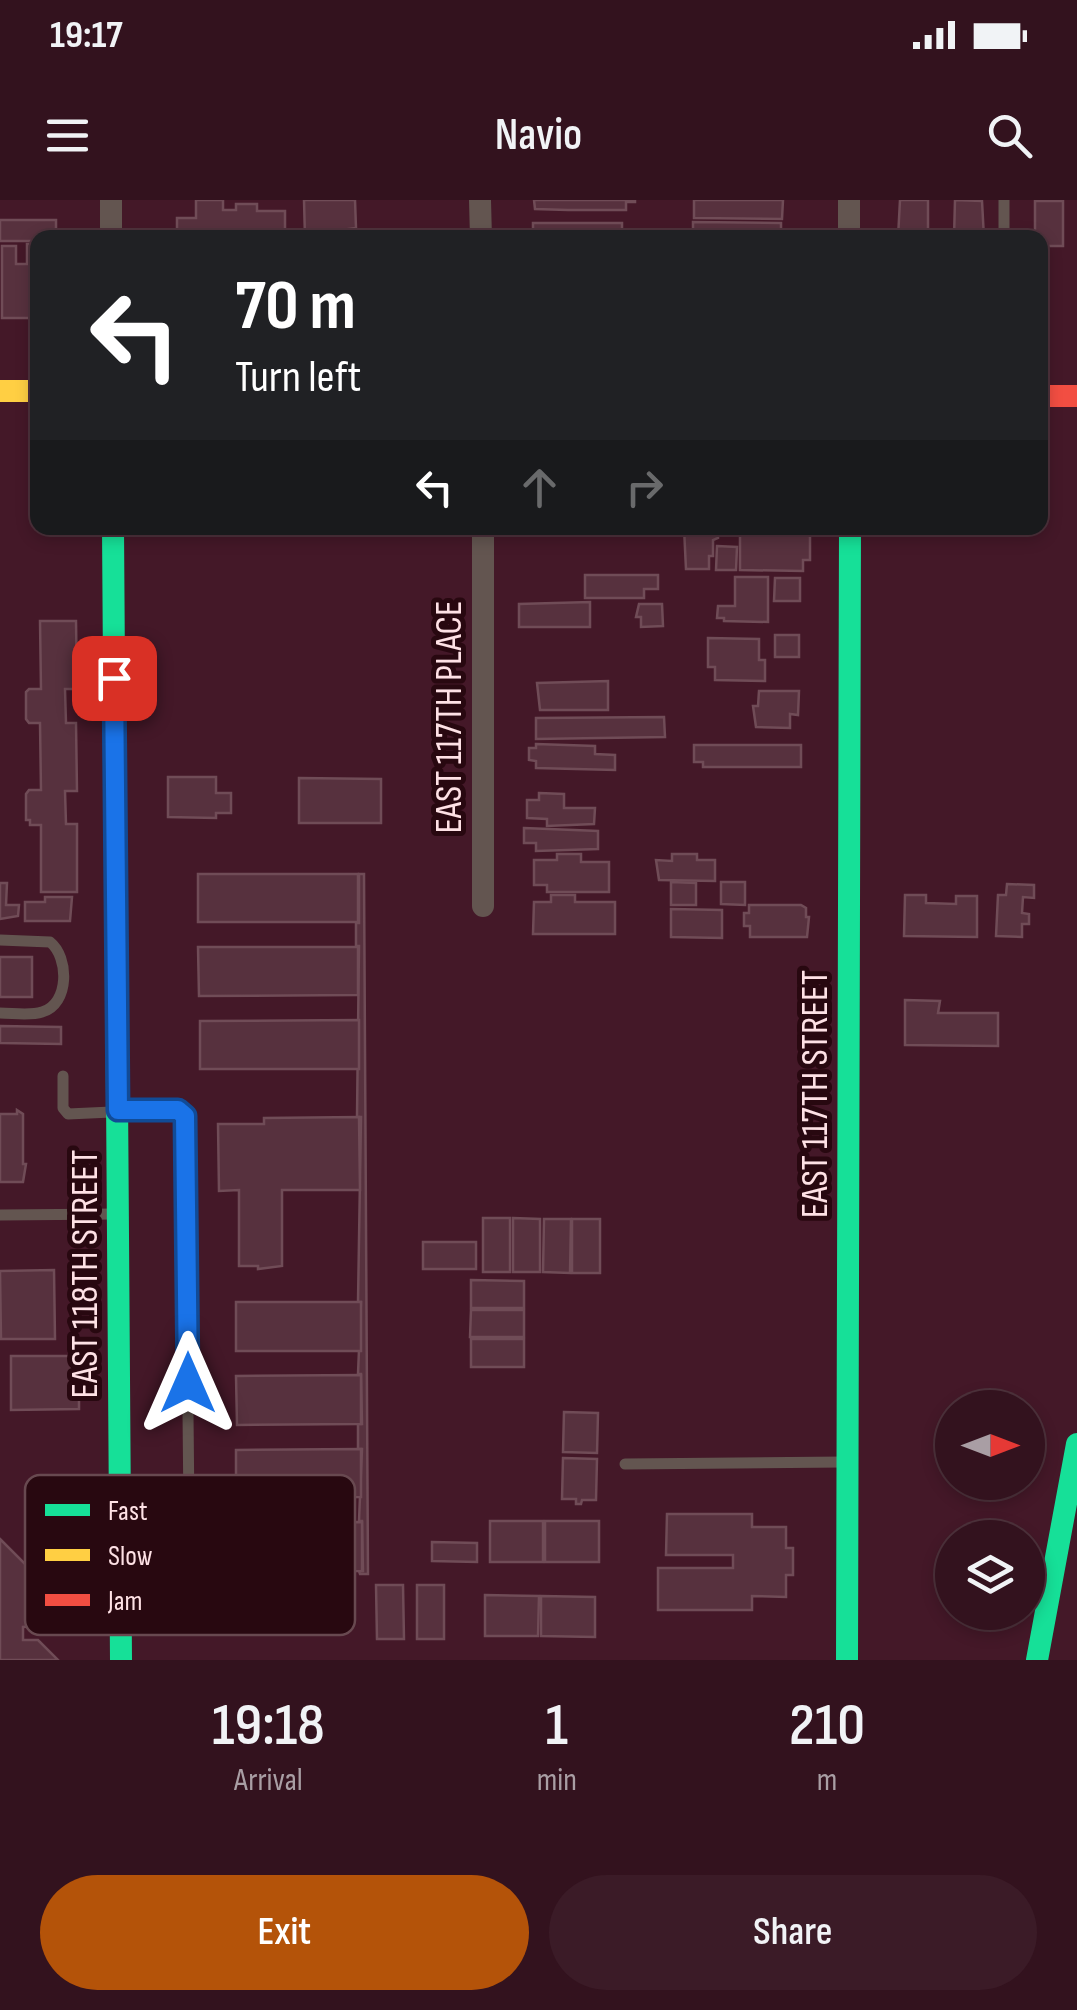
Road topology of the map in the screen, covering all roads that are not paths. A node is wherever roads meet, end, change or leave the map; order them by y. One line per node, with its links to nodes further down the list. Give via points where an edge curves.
1 (111, 200): 5 (street)
2 (480, 200): 6 (street)
3 (849, 200): 7 (street)
4 (1004, 200): 8 (lane)
5 (111, 230)
6 (480, 230)
7 (849, 230)
8 (1004, 230)
9 (0, 391): 10 (main road)
10 (30, 391)
11 (1048, 396): 12 (main road)
12 (1077, 396)
13 (113, 535): 20 (main road, EAST 118TH STREET)
14 (483, 535): 16 (street, EAST 117TH PLACE)
15 (850, 535): 24 (main road, EAST 117TH STREET)
16 (482, 906)
17 (0, 940): 18 (lane, via 50,942 64,970 50,1008)
18 (0, 1012)
19 (63, 1076): 20 (lane, via 68,1114)
20 (118, 1110): 21 (main road, EAST 118TH STREET); 27 (lane, via 178,1110 185,1116)
21 (118, 1214): 22 (lane); 26 (main road, EAST 118TH STREET)
22 (0, 1215)
23 (1077, 1444): 29 (main road)
24 (848, 1462): 25 (lane); 28 (main road, EAST 117TH STREET)
25 (624, 1464)
26 (120, 1475)
27 (189, 1475)
28 (847, 1660)
29 (1036, 1660)

